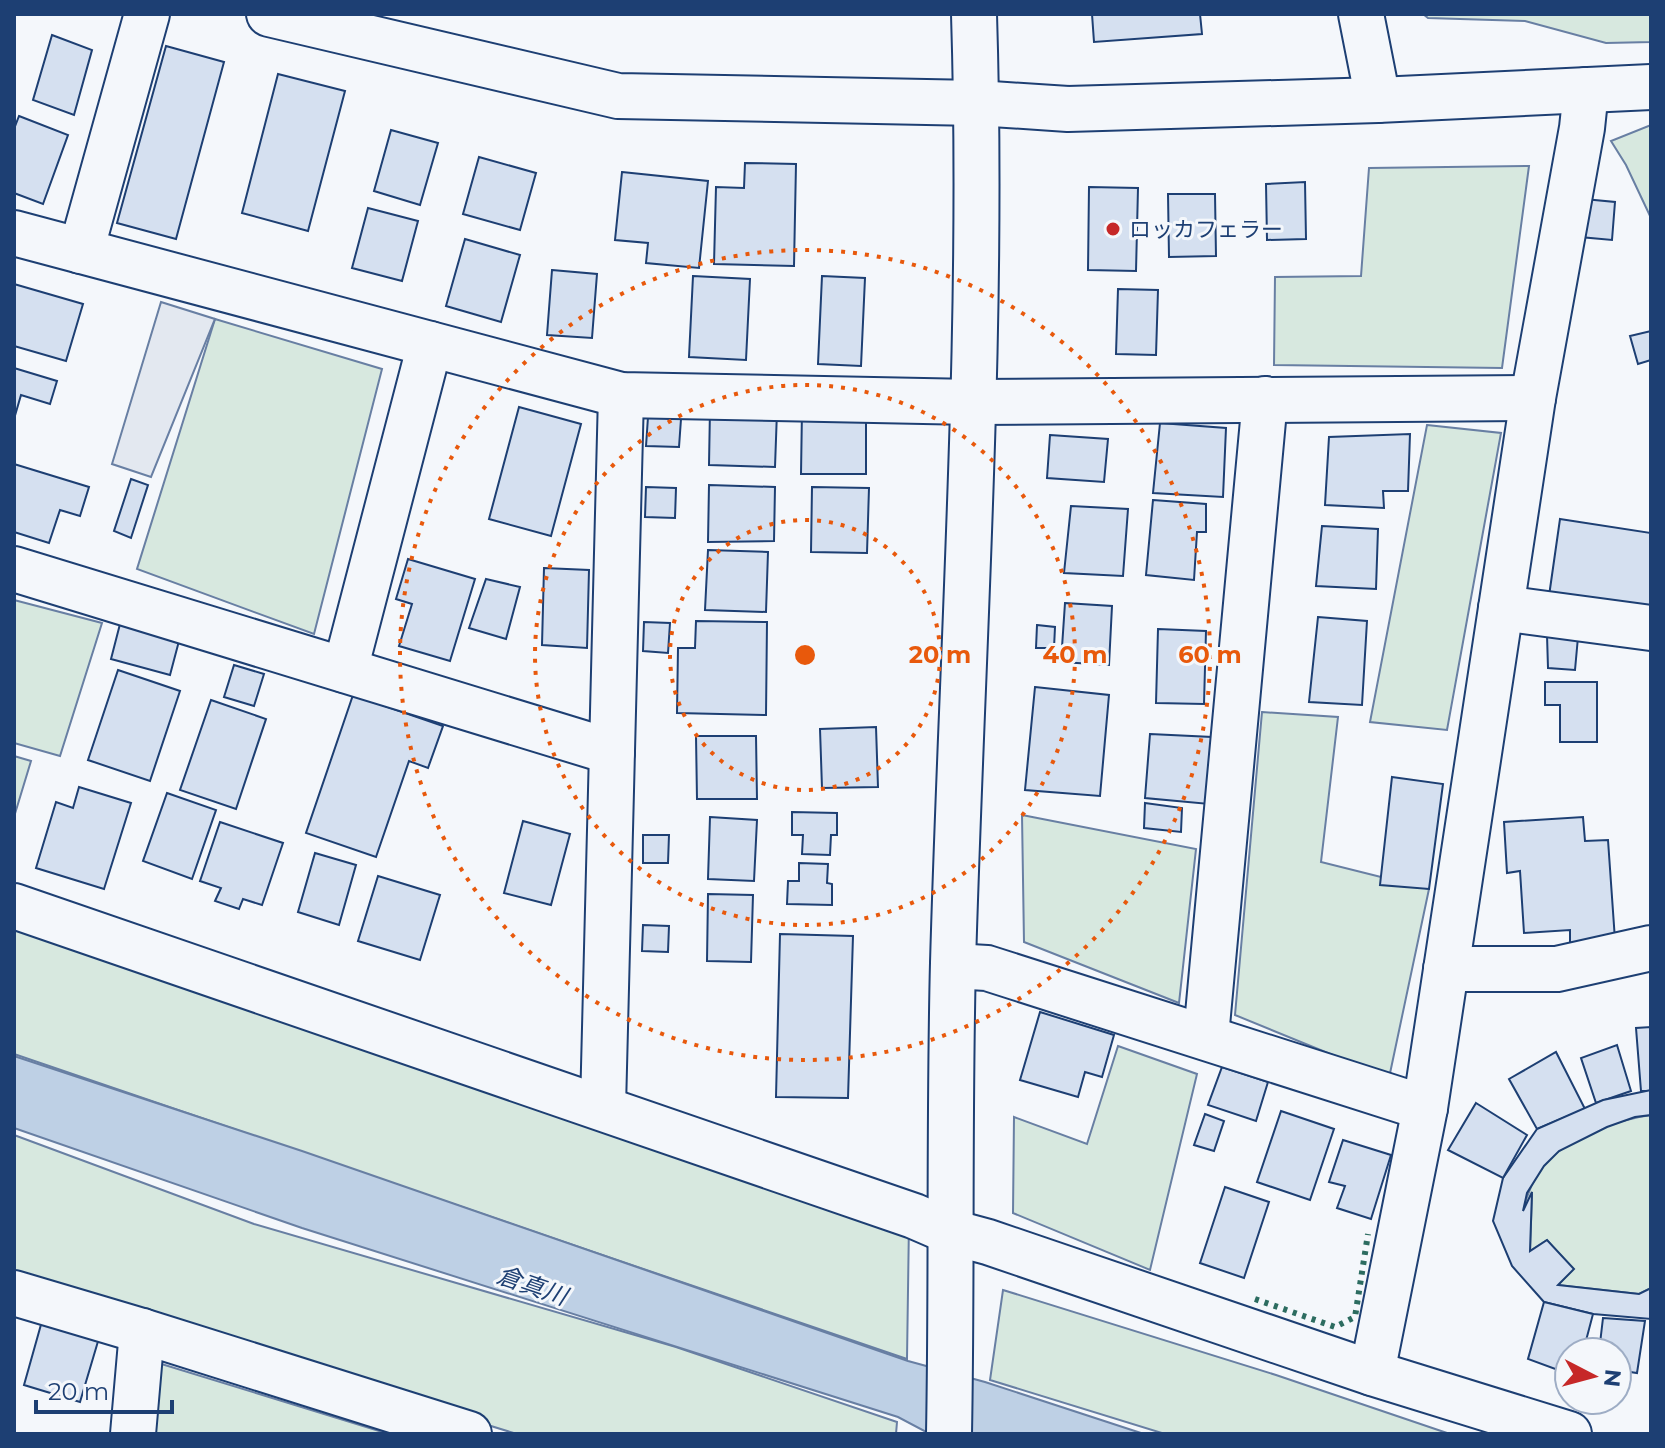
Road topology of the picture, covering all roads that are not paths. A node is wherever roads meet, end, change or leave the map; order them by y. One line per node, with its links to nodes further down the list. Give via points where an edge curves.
1 (147, 14): 10 (street)
2 (269, 14): 8 (street, via 618,96)
3 (974, 14): 8 (street)
4 (1361, 14): 7 (street)
5 (1651, 87): 6 (street)
6 (1586, 90): 7 (street); 13 (street)
7 (1378, 100): 8 (street, via 1068,109)
8 (977, 103): 15 (street)
9 (14, 233): 10 (street)
10 (81, 251): 11 (street)
11 (430, 344): 12 (street); 19 (street)
12 (621, 395): 15 (street); 20 (street)
13 (1533, 398): 14 (street); 17 (street)
14 (1265, 399): 15 (street); 25 (street)
15 (973, 402): 23 (street)
16 (14, 569): 19 (street)
17 (1501, 608): 18 (street); 24 (street)
18 (1651, 628)
19 (345, 670): 20 (street)
20 (612, 752): 26 (street)
21 (14, 906): 26 (street)
22 (1651, 948): 24 (street, via 1557,969)
23 (953, 966): 25 (street, via 987,968); 28 (street)
24 (1446, 969): 27 (street)
25 (1206, 1036): 27 (street)
26 (603, 1107): 28 (street)
27 (1425, 1108): 31 (street)
28 (951, 1232): 31 (street); 34 (street)
29 (14, 1293): 30 (street)
30 (142, 1331): 32 (street); 33 (street)
31 (1372, 1373): 35 (street)
32 (133, 1434)
33 (469, 1434)
34 (949, 1434)
35 (1569, 1434)

